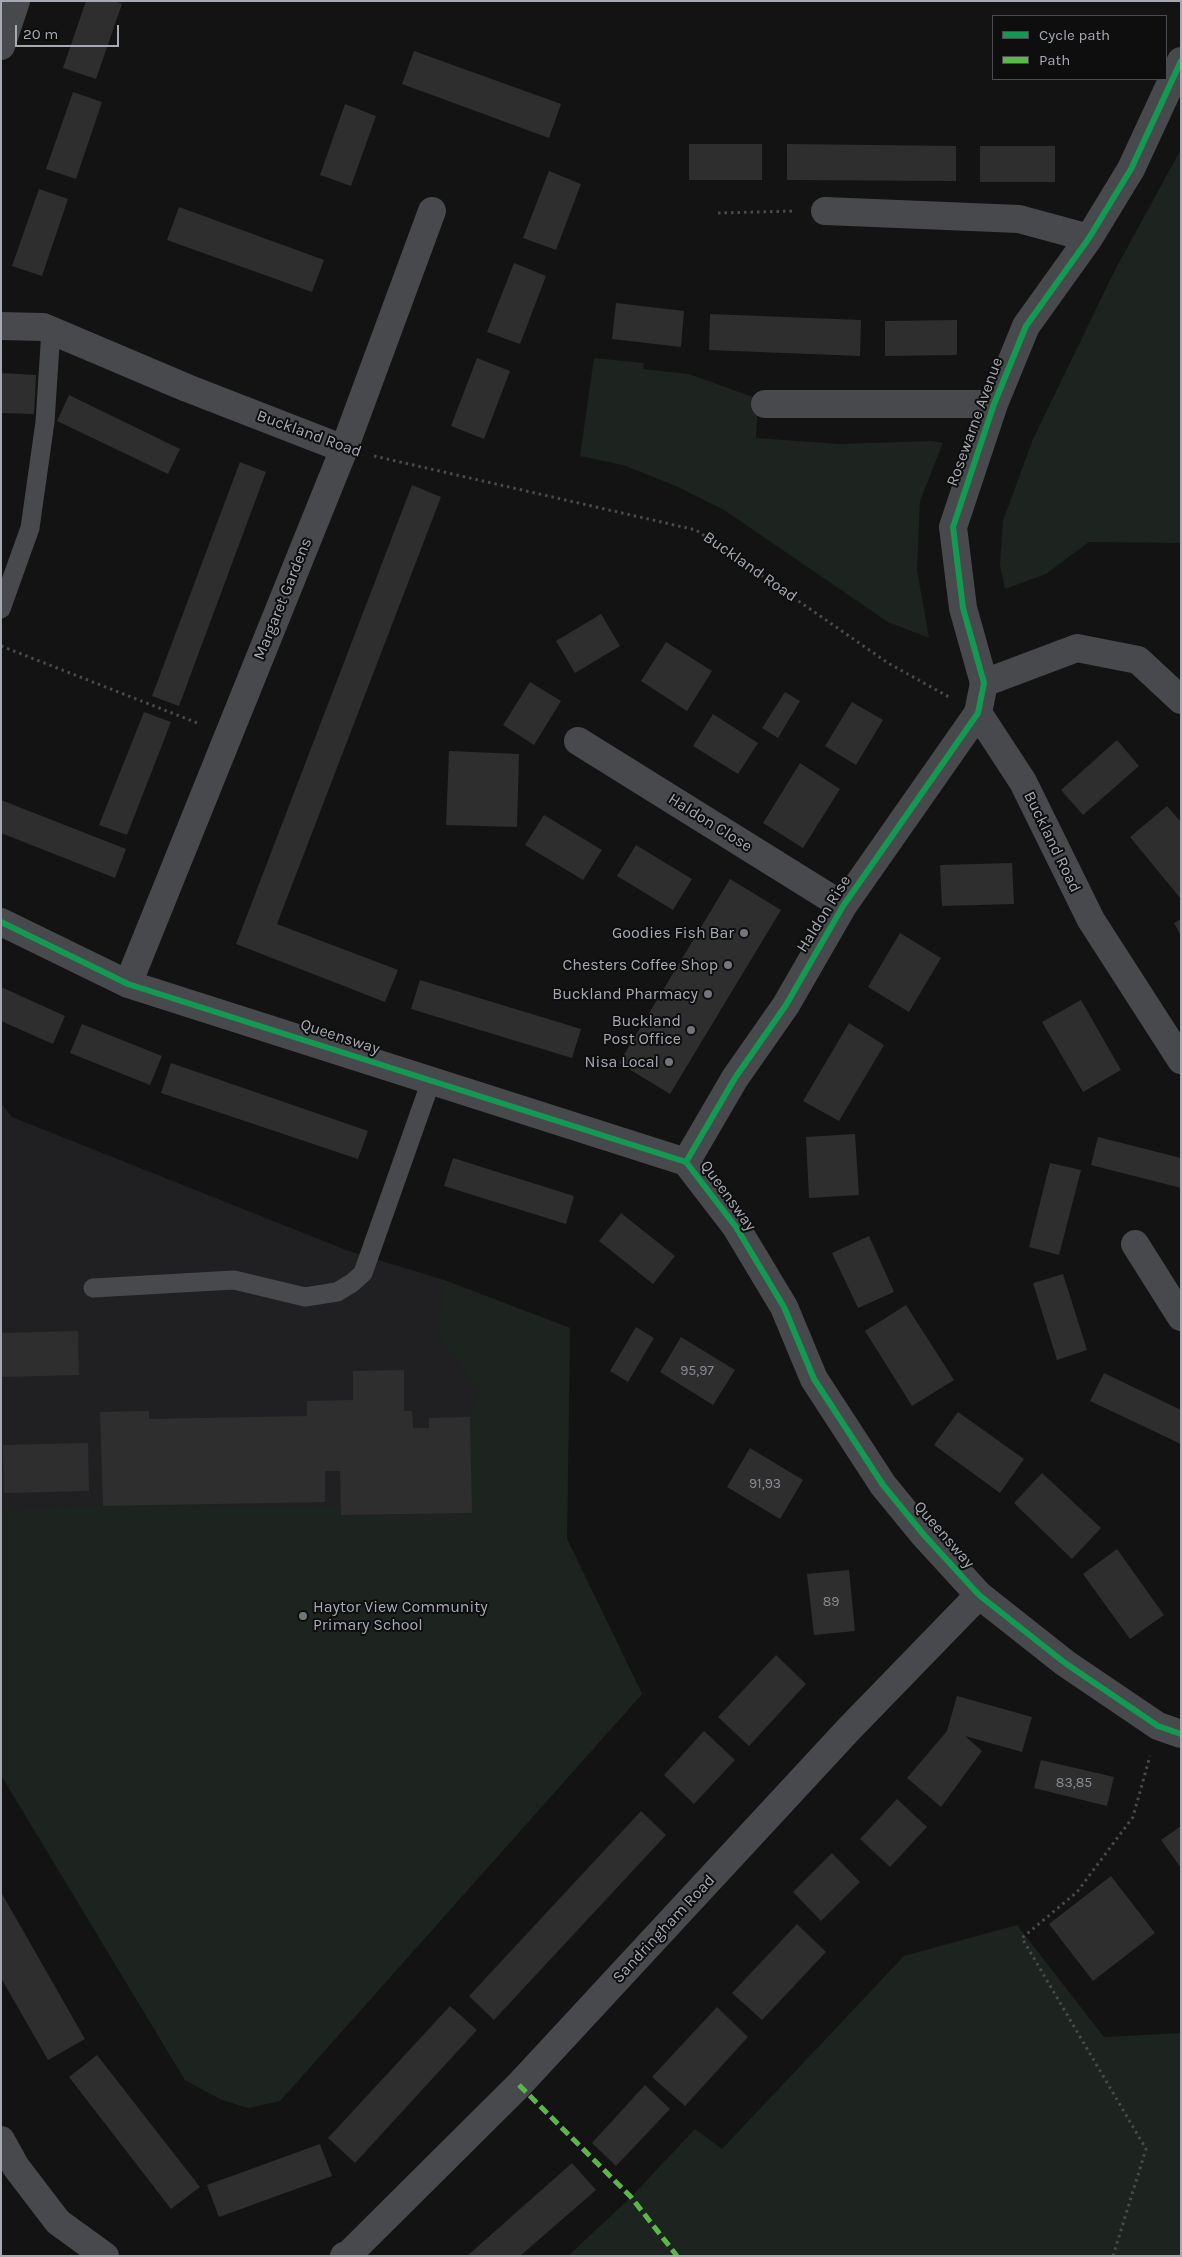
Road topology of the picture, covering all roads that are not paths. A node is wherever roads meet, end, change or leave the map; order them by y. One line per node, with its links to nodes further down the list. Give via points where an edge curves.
1 (16, 1): 2 (street)
2 (1, 46)
3 (1181, 61): 6 (street, Rosewarne Avenue, via 1131,169)
4 (432, 211): 11 (street, Margaret Gardens)
5 (826, 211): 6 (street, via 1019,219)
6 (1089, 238): 10 (street, Rosewarne Avenue, via 1026,326)
7 (1, 326): 8 (street, Buckland Road)
8 (51, 330): 11 (street, Buckland Road); 12 (lane, via 45,422 30,528)
9 (766, 404): 10 (street, Rosewarne Avenue)
10 (994, 404): 13 (street, Rosewarne Avenue, via 953,527 962,608)
11 (344, 450): 19 (street, Margaret Gardens)
12 (1, 608)
13 (984, 683): 14 (street, via 1077,648 1138,660); 15 (street, Haldon Rise)
14 (1181, 700)
15 (978, 713): 17 (street, Haldon Rise); 20 (street, Buckland Road, via 1023,782 1091,920)
16 (578, 741): 17 (street, Haldon Close)
17 (843, 906): 22 (street, Haldon Rise, via 786,1005 736,1078)
18 (1, 922): 19 (street, Queensway)
19 (128, 984): 21 (street, Queensway)
20 (1181, 1060)
21 (431, 1081): 22 (street, Queensway); 24 (lane, via 363,1273 352,1283 337,1292 305,1297 234,1280)
22 (686, 1162): 26 (street, Queensway, via 736,1228 784,1307 814,1379 883,1485)
23 (1135, 1244): 25 (street)
24 (93, 1288)
25 (1181, 1317)
26 (979, 1595): 27 (street, Queensway, via 1065,1663); 30 (street, Sandringham Road, via 849,1729 519,2086)
27 (1169, 1730)
28 (1, 2140): 29 (street, via 16,2167 58,2222)
29 (105, 2256)
30 (344, 2256)

